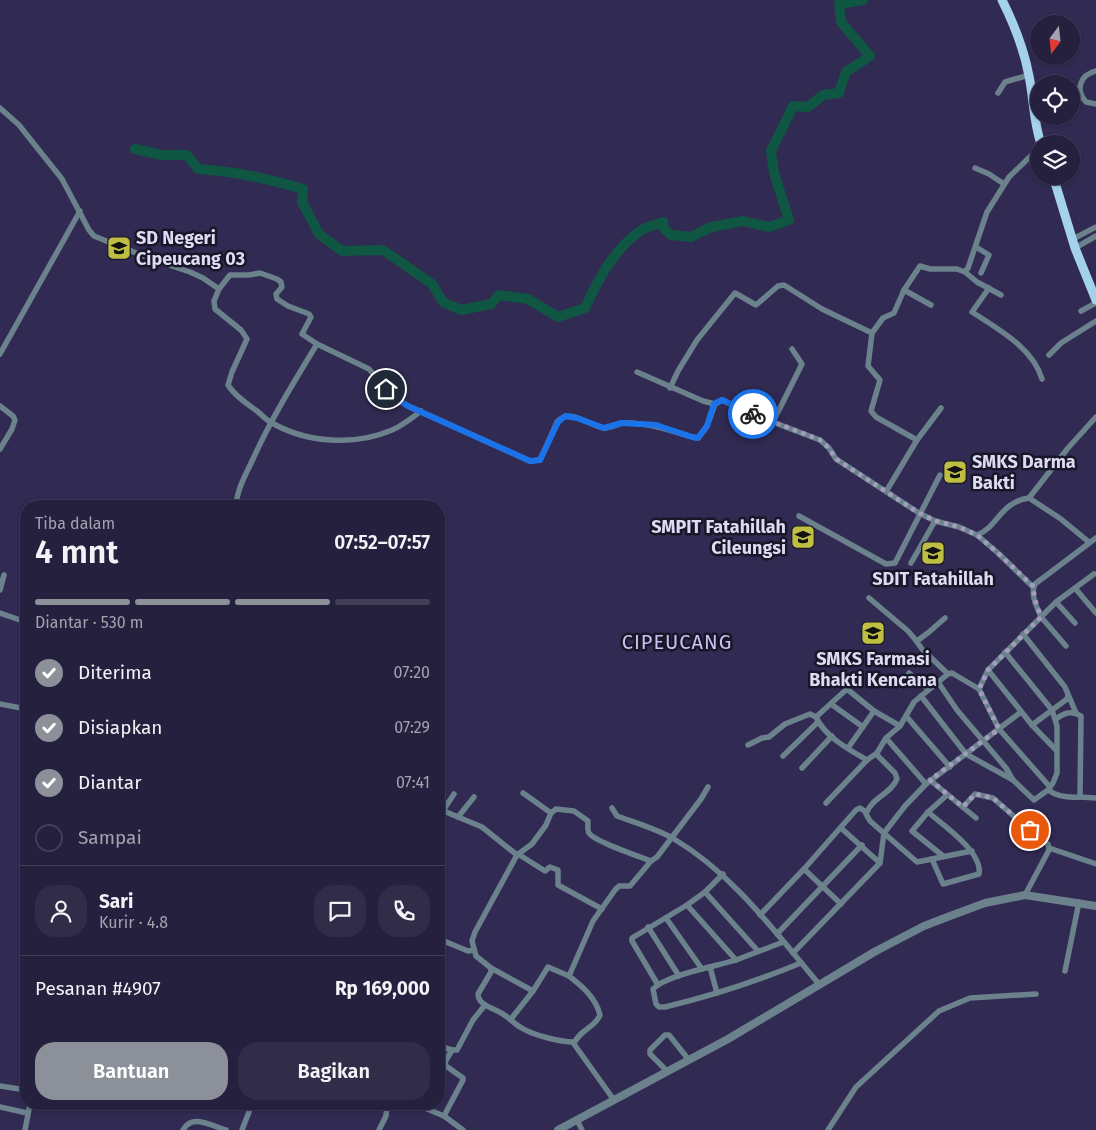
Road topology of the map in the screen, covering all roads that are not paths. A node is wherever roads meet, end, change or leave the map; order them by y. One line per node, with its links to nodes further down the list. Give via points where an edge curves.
1 (1002, 0): 3 (main road, via 1021,45)
2 (1096, 71): 5 (street, via 1085,76)
3 (1029, 75): 4 (main road); 6 (street, via 1005,82)
4 (1030, 78)
5 (1080, 84)
6 (998, 93)
7 (1080, 94): 8 (street, via 1086,102)
8 (1096, 104)
9 (0, 108): 14 (street, via 19,125 55,170)
10 (1030, 157): 12 (street)
11 (975, 168): 12 (street)
12 (1004, 184): 18 (street, via 987,212)
13 (1056, 185): 17 (main road)
14 (80, 211): 22 (street, via 89,230 98,239 190,272); 32 (street)
15 (1096, 226): 17 (street)
16 (1096, 236): 17 (street)
17 (1074, 243): 25 (main road)
18 (976, 246): 19 (street); 20 (street, via 989,256)
19 (965, 272): 21 (street); 23 (street, via 920,266)
20 (981, 273)
21 (989, 288): 24 (street); 35 (street, via 972,312 1000,330 1035,361)
22 (219, 289): 30 (street, via 230,275 260,273 277,279 282,287 275,297 310,315 302,334); 42 (street, via 214,301 215,309 247,339 228,385)
23 (904, 290): 26 (street); 29 (street, via 894,313 884,318)
24 (1001, 295)
25 (1096, 302): 27 (street)
26 (931, 305)
27 (1081, 311)
28 (1096, 321): 33 (street, via 1061,343)
29 (872, 333): 36 (street, via 822,309 784,284 756,305 735,293 698,340); 44 (street, via 868,366 880,380 871,411)
30 (317, 344): 40 (street, via 369,368 395,398); 42 (street)
31 (792, 349): 43 (street, via 802,364)
32 (0, 354)
33 (1049, 355)
34 (637, 372): 36 (street)
35 (1042, 379)
36 (670, 388): 37 (street)
37 (714, 404): 40 (street, via 707,426 698,438 656,425 622,423 604,428 565,416 558,422 540,460 535,461 521,458); 43 (street, via 722,400)
38 (0, 406): 45 (street, via 15,420)
39 (941, 408): 44 (street)
40 (421, 411): 42 (street, via 382,434 340,441 310,437)
41 (1096, 417): 49 (street)
42 (270, 422): 50 (street)
43 (773, 422): 48 (street, via 820,440 836,459)
44 (917, 440): 48 (street)
45 (2, 441): 46 (street)
46 (0, 449)
47 (940, 475): 51 (street)
48 (887, 490): 51 (street)
49 (1029, 498): 54 (street, via 1008,505); 56 (street)
50 (238, 500)
51 (919, 513): 52 (street, via 895,563 891,564); 53 (street)
52 (799, 516)
53 (936, 521): 54 (street); 57 (street)
54 (977, 535): 60 (street)
55 (1096, 538): 56 (street)
56 (1089, 542): 60 (street)
57 (911, 563)
58 (1094, 574): 61 (street)
59 (4, 575): 62 (street)
60 (1034, 587): 67 (street)
61 (1075, 588): 64 (street); 66 (street)
62 (0, 590)
63 (869, 598): 72 (street)
64 (1056, 602): 67 (street); 70 (street)
65 (0, 613): 69 (street)
66 (1096, 613)
67 (1041, 617): 71 (street); 73 (street)
68 (944, 618): 72 (street)
69 (20, 620)
70 (1075, 624)
71 (1023, 634): 74 (street); 81 (street)
72 (917, 641): 77 (street)
73 (1066, 646)
74 (1005, 652): 75 (street); 86 (street)
75 (988, 670): 79 (street); 88 (street)
76 (909, 672): 80 (street)
77 (948, 674): 78 (street); 79 (street, via 957,674)
78 (938, 682): 80 (street); 99 (street)
79 (979, 689): 96 (street)
80 (928, 690): 82 (street)
81 (1068, 695): 86 (street); 89 (street)
82 (921, 696): 90 (street); 104 (street)
83 (0, 704): 85 (street)
84 (831, 704): 87 (street, via 847,689); 91 (street); 95 (street)
85 (20, 708)
86 (1052, 710): 92 (street); 93 (street)
87 (874, 711): 94 (street); 95 (street)
88 (1021, 712): 93 (street); 96 (street)
89 (1076, 713): 92 (street); 117 (street, via 1082,719)
90 (906, 716): 94 (street); 108 (street)
91 (817, 719): 97 (street); 100 (street, via 807,714 785,724 769,737); 105 (street)
92 (1056, 719): 102 (street)
93 (1032, 725): 102 (street)
94 (900, 726): 98 (street)
95 (863, 727): 101 (street)
96 (999, 729): 99 (street); 112 (street)
97 (832, 736): 101 (street); 107 (street)
98 (886, 738): 103 (street); 110 (street)
99 (983, 741): 104 (street); 109 (street)
100 (748, 745)
101 (848, 748): 106 (street)
102 (1056, 750): 112 (street, via 1057,773)
103 (877, 753): 106 (street); 124 (street, via 897,779)
104 (966, 754): 108 (street); 109 (street)
105 (783, 756)
106 (868, 760): 119 (street)
107 (802, 768)
108 (950, 768): 110 (street)
109 (1013, 780): 112 (street, via 1034,800)
110 (928, 782): 115 (street); 130 (street)
111 (708, 788): 131 (street)
112 (1049, 788): 117 (street, via 1056,795)
113 (454, 794): 121 (street)
114 (523, 794): 126 (street)
115 (947, 795): 120 (street); 125 (street)
116 (474, 797): 127 (street)
117 (1080, 797): 118 (street)
118 (1096, 798)
119 (826, 803)
120 (963, 807): 128 (street); 133 (street, via 975,794 993,798)
121 (445, 808)
122 (612, 808): 131 (street, via 617,816)
123 (445, 810): 127 (street)
124 (866, 812): 129 (street, via 860,808 856,810); 130 (street, via 870,821)
125 (928, 812): 134 (street); 136 (street, via 912,830)
126 (551, 813): 135 (street, via 532,844); 138 (street, via 556,808 574,812 588,821 588,831 593,837)
127 (458, 817): 135 (street, via 482,827)
128 (976, 818)
129 (841, 828): 132 (street); 141 (street)
130 (884, 832): 137 (street, via 917,862); 139 (street)
131 (672, 838): 138 (street); 142 (street)
132 (862, 845): 139 (street); 143 (street)
133 (1049, 848): 140 (street); 145 (street)
134 (972, 851): 136 (street); 137 (street, via 979,874 945,884)
135 (518, 855): 150 (street, via 543,870 550,867 558,870 558,885); 157 (street, via 479,923 472,941)
136 (943, 856): 137 (street)
137 (932, 859)
138 (651, 861): 150 (street, via 630,886 619,886)
139 (880, 863): 147 (street)
140 (1096, 864)
141 (804, 870): 143 (street); 151 (street)
142 (723, 874): 144 (street); 151 (street)
143 (822, 885): 147 (street); 154 (street)
144 (705, 892): 148 (street); 158 (street)
145 (1025, 895): 146 (street); 168 (street, via 985,903 924,926)
146 (1079, 902): 149 (street); 165 (street)
147 (841, 904): 159 (street)
148 (687, 905): 152 (street); 160 (street)
149 (1096, 906)
150 (602, 909): 166 (street, via 593,921)
151 (760, 915): 154 (street)
152 (666, 918): 153 (street); 164 (street)
153 (648, 927): 167 (street); 169 (street, via 631,940)
154 (777, 934): 156 (street)
155 (445, 942): 157 (street, via 468,952)
156 (783, 942): 158 (street); 159 (street)
157 (474, 950): 163 (street, via 478,959)
158 (758, 951): 160 (street)
159 (793, 954): 161 (street)
160 (736, 960): 162 (street)
161 (801, 963): 168 (street); 171 (street)
162 (710, 967): 164 (street); 171 (street)
163 (491, 968): 170 (street); 173 (street, via 478,994)
164 (702, 969): 167 (street)
165 (1065, 971)
166 (569, 976): 170 (street, via 548,967); 175 (street, via 592,997 600,1013 599,1018)
167 (679, 976): 169 (street)
168 (819, 984): 178 (street)
169 (658, 985): 171 (street, via 654,992 656,1004 661,1008)
170 (533, 991): 174 (street)
171 (717, 993)
172 (1036, 994): 199 (street, via 970,998 939,1011 856,1087)
173 (485, 1005): 174 (street); 177 (street, via 457,1050)
174 (510, 1019): 175 (street, via 522,1029)
175 (574, 1042): 182 (street)
176 (445, 1048): 177 (street)
177 (452, 1050): 189 (street, via 446,1066 463,1080)
178 (689, 1060): 179 (street); 179 (street, via 666,1035 650,1050 650,1054)
179 (668, 1072): 182 (street)
180 (0, 1086): 181 (street)
181 (20, 1089)
182 (614, 1100): 190 (street)
183 (0, 1107): 188 (street)
184 (29, 1110): 188 (street)
185 (250, 1110): 194 (street)
186 (386, 1110): 195 (street)
187 (430, 1110): 189 (street)
188 (28, 1113): 191 (street)
189 (444, 1116): 196 (street)
190 (577, 1120): 197 (street); 198 (street)
191 (25, 1130)
192 (183, 1130): 193 (street, via 193,1121)
193 (226, 1130)
194 (242, 1130)
195 (379, 1130)
196 (463, 1130)
197 (558, 1130)
198 (582, 1130)
199 (828, 1130)

